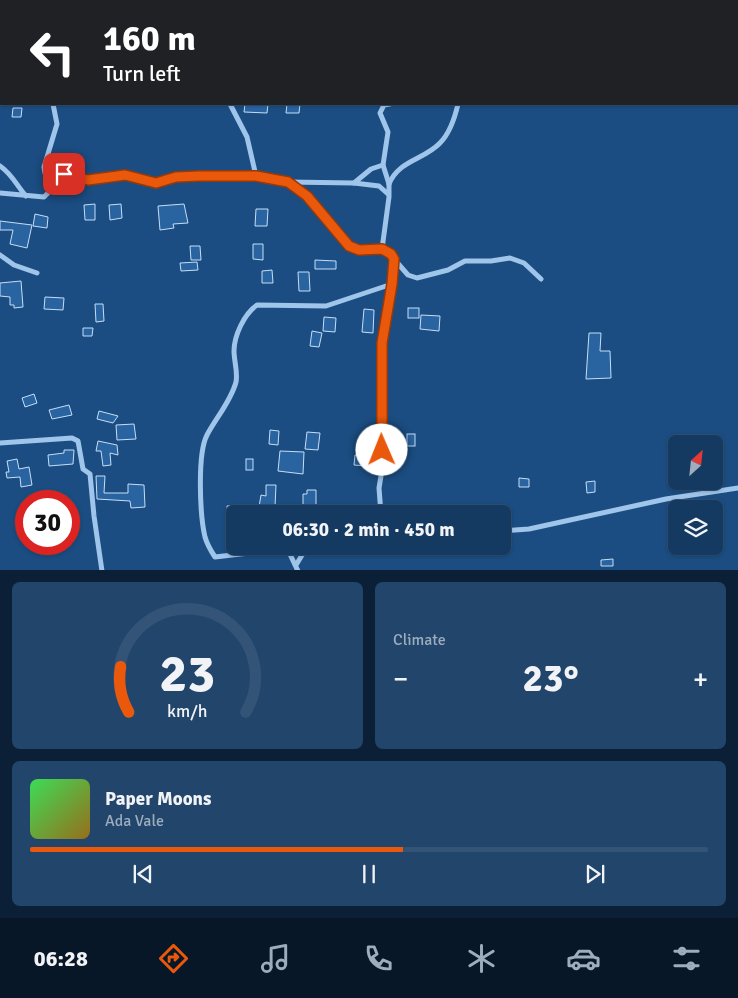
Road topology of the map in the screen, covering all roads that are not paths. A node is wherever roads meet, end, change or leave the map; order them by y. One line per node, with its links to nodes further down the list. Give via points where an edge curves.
1 (53, 105): 9 (street, via 56,132 44,167)
2 (231, 105): 7 (street, via 245,132)
3 (384, 105): 5 (street, via 380,113 388,132)
4 (458, 105): 11 (street, via 440,144 398,168)
5 (383, 165): 10 (street, via 371,169); 11 (street)
6 (0, 166): 13 (street, via 12,175)
7 (256, 176): 8 (street); 9 (street, via 185,176 156,183 125,175 88,180 64,174 55,177)
8 (288, 182): 10 (street); 15 (street, via 307,196 349,246 359,250)
9 (52, 183): 13 (street, via 44,198)
10 (354, 183): 14 (street, via 379,186)
11 (388, 184): 14 (street)
12 (0, 192): 13 (street)
13 (26, 196)
14 (389, 197): 15 (street)
15 (382, 249): 17 (street)
16 (0, 255): 18 (street, via 14,265)
17 (394, 259): 19 (street, via 408,275 417,278 448,270 465,261 506,258 524,264); 20 (street)
18 (37, 273)
19 (541, 279)
20 (392, 284): 23 (street, via 382,343 384,401); 25 (street, via 326,306 257,305 248,313 236,339 236,379 206,436 201,455 202,522 206,539 215,557)
21 (0, 443): 29 (street, via 72,438 78,441 83,469 90,474)
22 (738, 488): 24 (street)
23 (380, 505)
24 (511, 530)
25 (231, 555)
26 (290, 555): 28 (street)
27 (304, 555): 28 (street)
28 (297, 568)
29 (102, 570)

